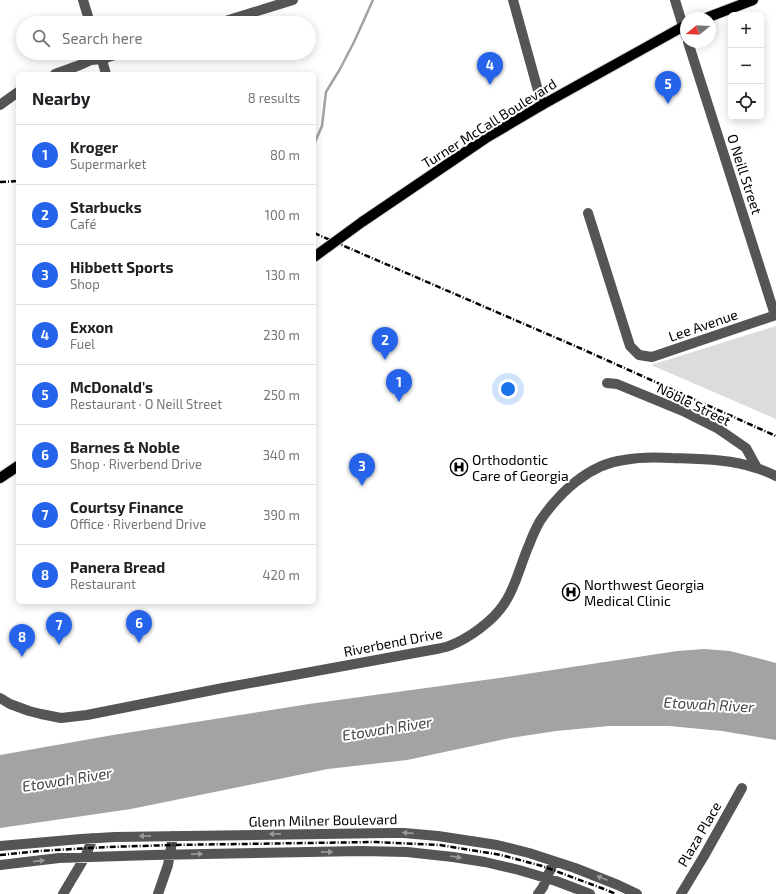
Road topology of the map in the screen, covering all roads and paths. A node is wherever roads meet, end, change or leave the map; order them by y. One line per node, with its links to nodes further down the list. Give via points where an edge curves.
1 (83, 0): 8 (street)
2 (293, 0): 9 (street)
3 (513, 0): 18 (street)
4 (675, 0): 6 (street)
5 (753, 0): 7 (main road)
6 (680, 14)
7 (716, 14)
8 (88, 16)
9 (242, 16)
10 (680, 32): 18 (main road, Turner McCall Boulevard)
11 (690, 48): 21 (street, O Neill Street)
12 (91, 60): 14 (street)
13 (102, 60): 15 (street)
14 (61, 72)
15 (105, 72)
16 (16, 93): 17 (street)
17 (0, 105)
18 (542, 105): 20 (main road, Turner McCall Boulevard, bridge, via 486,138)
19 (588, 213): 21 (street, Lee Avenue, via 630,346 639,355 652,357)
20 (316, 256)
21 (776, 315)
22 (607, 383): 24 (street, Noble Street, via 617,384 717,428 746,448)
23 (16, 467): 26 (main road)
24 (757, 468): 25 (street, Riverbend Drive); 27 (street, Riverbend Drive, via 732,462 664,457 623,460 592,471 561,494 540,522 516,582 504,604 488,622 466,638 449,646 87,715 61,718 28,711)
25 (776, 476)
26 (0, 478)
27 (0, 698)
28 (742, 788): 42 (street, Plaza Place)
29 (173, 836): 30 (street, Glenn Milner Boulevard, one-way to 30); 32 (street); 34 (street, Glenn Milner Boulevard, one-way to 29, via 497,845 404,833)
30 (93, 838): 31 (street, Glenn Milner Boulevard); 33 (street)
31 (0, 846)
32 (170, 854): 33 (street); 36 (street, one-way to 36, via 407,852 453,856); 38 (street)
33 (85, 857): 35 (street, one-way to 33); 37 (street)
34 (554, 861): 36 (street); 41 (street, Glenn Milner Boulevard, one-way to 34)
35 (0, 865)
36 (547, 878): 39 (street); 40 (street)
37 (62, 894)
38 (158, 894)
39 (538, 894)
40 (590, 894)
41 (637, 894)
42 (681, 894)

